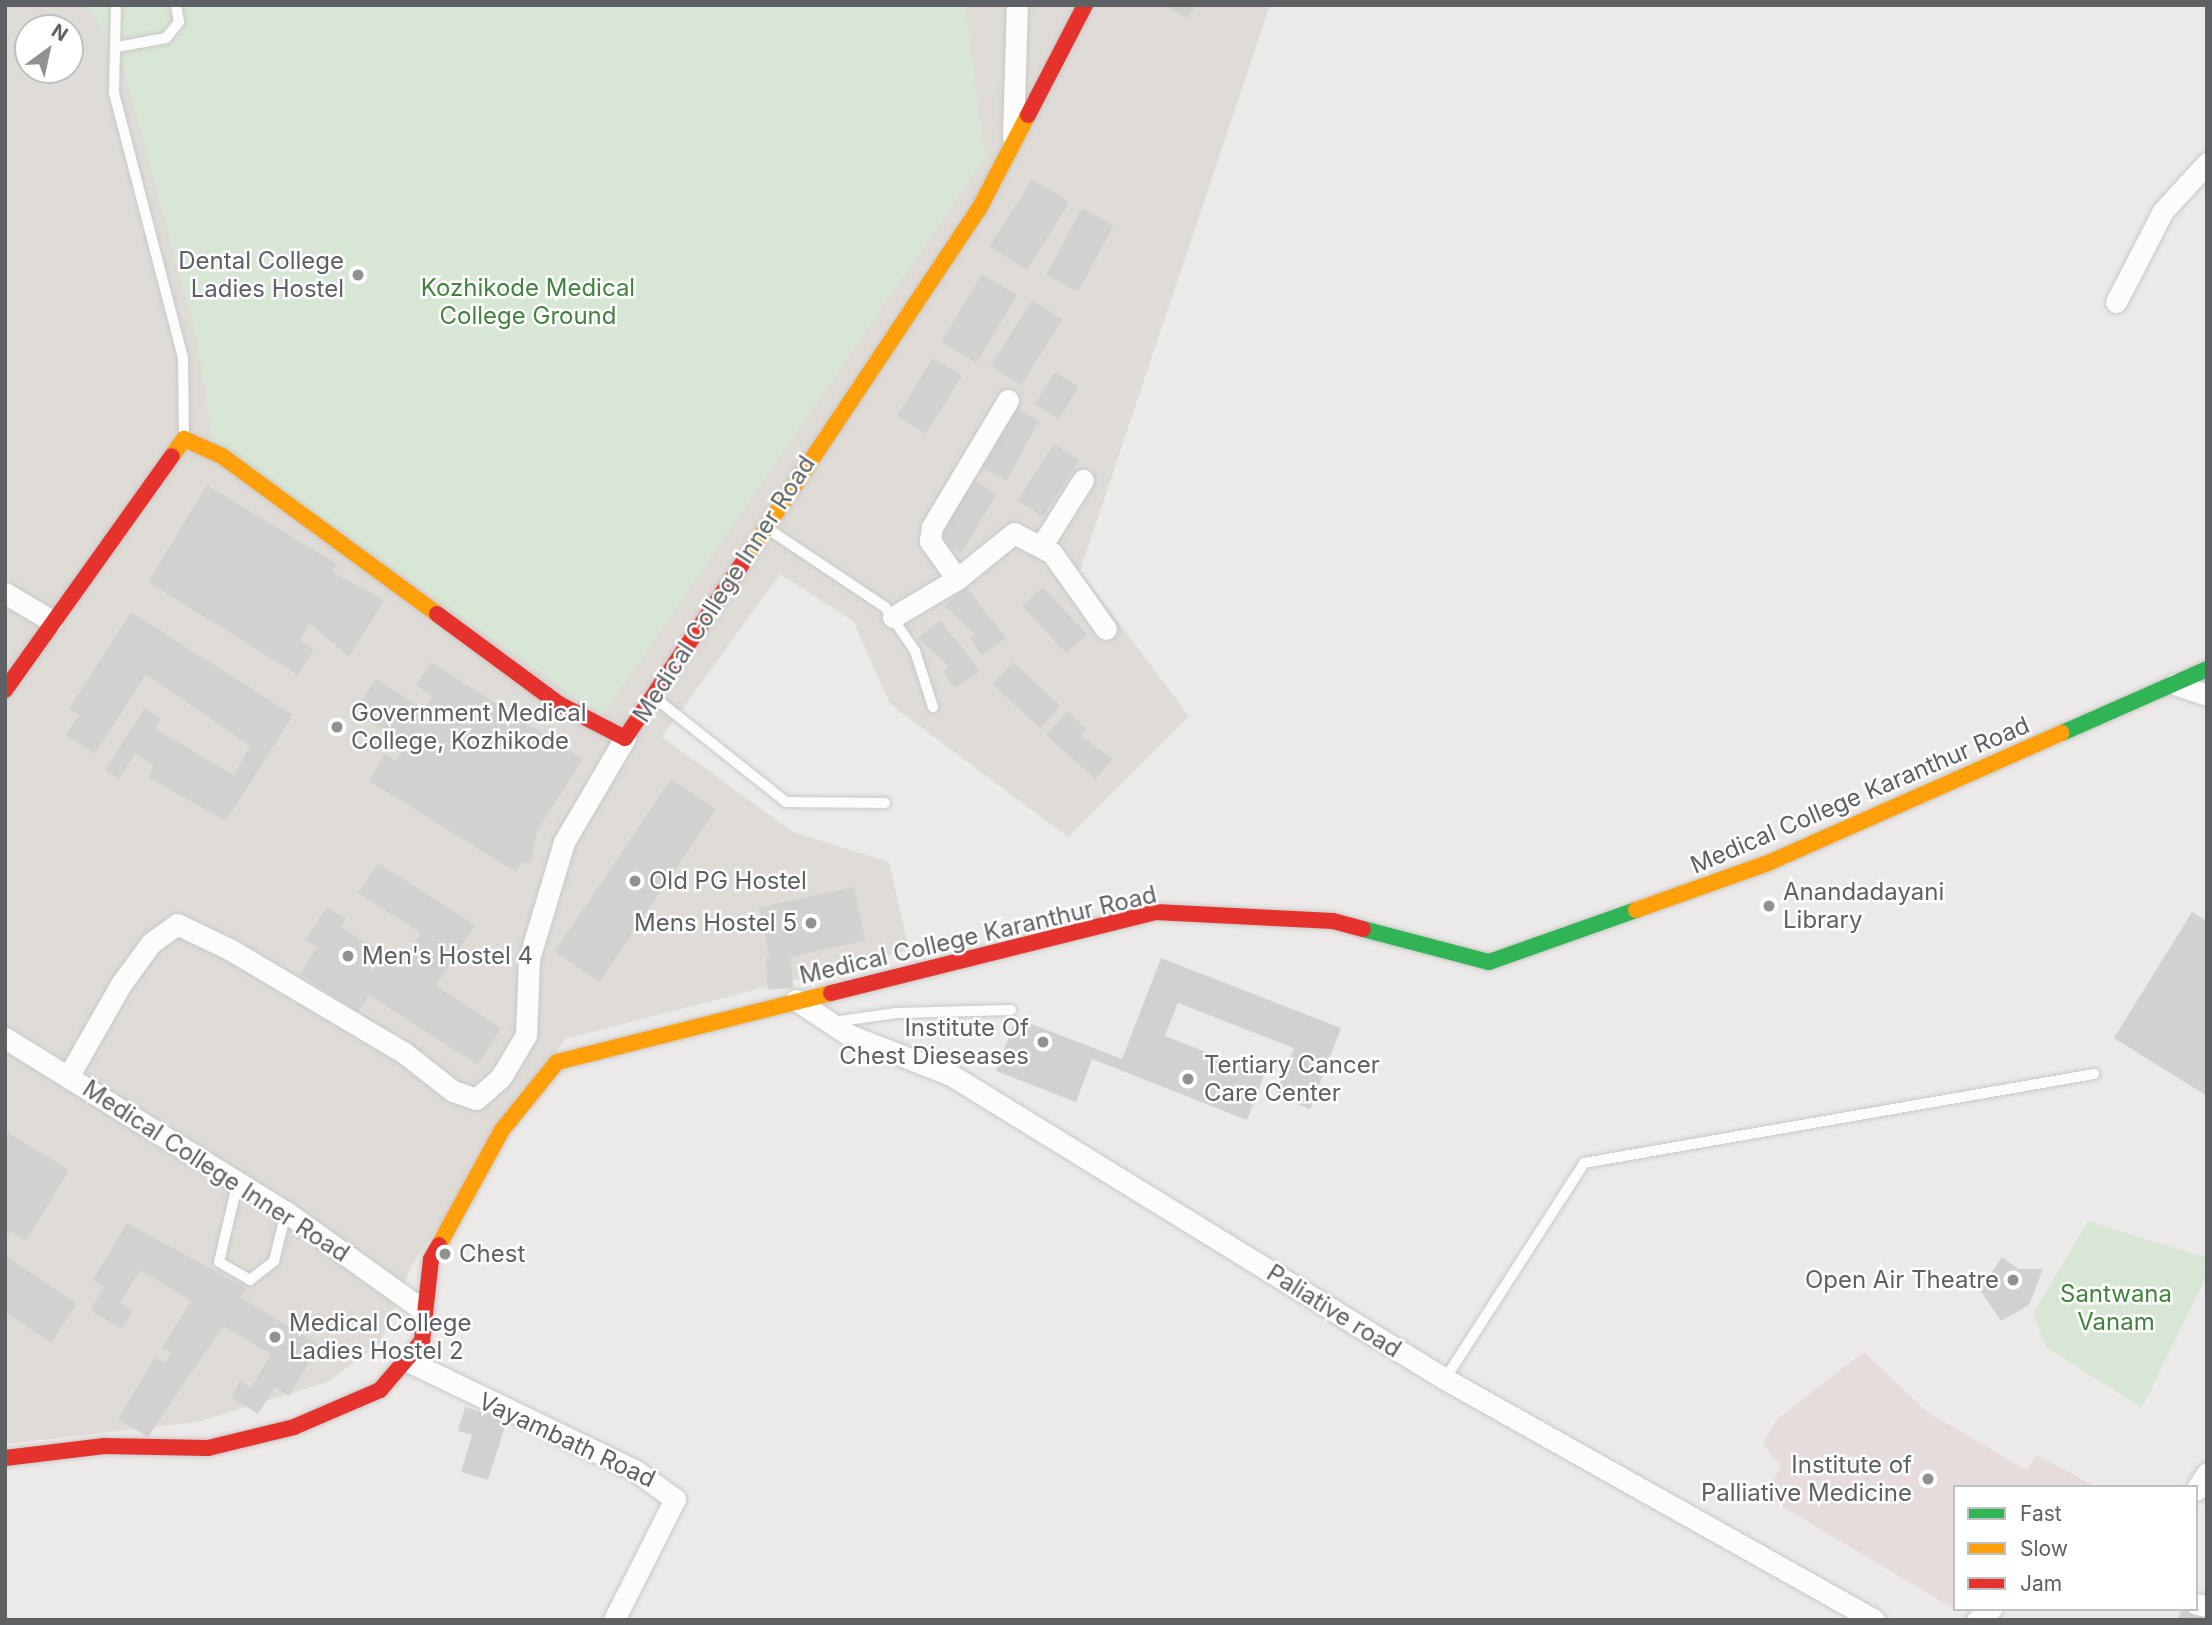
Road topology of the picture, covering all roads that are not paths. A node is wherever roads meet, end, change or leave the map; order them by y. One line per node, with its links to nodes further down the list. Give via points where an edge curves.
1 (116, 5): 5 (lane)
2 (176, 5): 5 (lane, via 179,22 166,38)
3 (1017, 5): 6 (street, Medical College Inner Road)
4 (1085, 5): 6 (main road)
5 (117, 47): 10 (lane, via 114,93 183,358)
6 (1012, 147): 12 (main road, Medical College Inner Road, via 928,287)
7 (2207, 163): 8 (street, via 2163,211)
8 (2116, 302)
9 (1008, 400): 14 (street, via 932,527 930,541)
10 (184, 439): 17 (main road); 25 (main road, Medical College Inner Road, via 222,456 559,704)
11 (1083, 480): 13 (street)
12 (763, 525): 16 (lane); 23 (main road, Medical College Inner Road)
13 (1042, 545): 14 (street, via 1014,533 1000,539); 18 (street, via 1071,574)
14 (957, 579): 16 (street)
15 (5, 593): 17 (street)
16 (893, 617): 24 (lane, via 915,651)
17 (52, 621): 21 (main road)
18 (1106, 629)
19 (2207, 669): 20 (main road, Medical College Karanthur Road)
20 (2175, 684): 22 (street); 27 (main road, Medical College Karanthur Road, via 1768,863 1489,962 1333,921 1155,912)
21 (5, 690)
22 (2207, 695)
23 (653, 696): 25 (main road, Medical College Inner Road); 26 (lane, via 786,802)
24 (933, 707)
25 (625, 738): 32 (street, via 564,842 529,959 526,1035 501,1077 476,1098 453,1091 404,1052 231,950 177,924 151,943 121,984)
26 (886, 803)
27 (796, 1000): 29 (street, Paliative road); 35 (main road, Medical College Karanthur Road, via 557,1062 502,1130 431,1259)
28 (1012, 1010): 29 (lane, via 896,1013)
29 (830, 1023): 37 (street, Paliative road, via 951,1075)
30 (5, 1038): 32 (street, Medical College Inner Road)
31 (2094, 1074): 37 (lane, via 1584,1163)
32 (68, 1077): 33 (street, Medical College Inner Road)
33 (238, 1181): 34 (street, Medical College Inner Road); 34 (lane, via 219,1262 250,1280 274,1261)
34 (286, 1212): 35 (street, Medical College Inner Road)
35 (423, 1310): 36 (main road, Medical College Karanthur Road, via 422,1341)
36 (410, 1362): 38 (main road, Medical College Karanthur Road, via 368,1396 294,1427 208,1448 104,1446); 39 (street, Vayambath Road, via 636,1471 675,1499)
37 (1445, 1379): 40 (street, Paliative road)
38 (5, 1458)
39 (614, 1620)
40 (1874, 1620)

